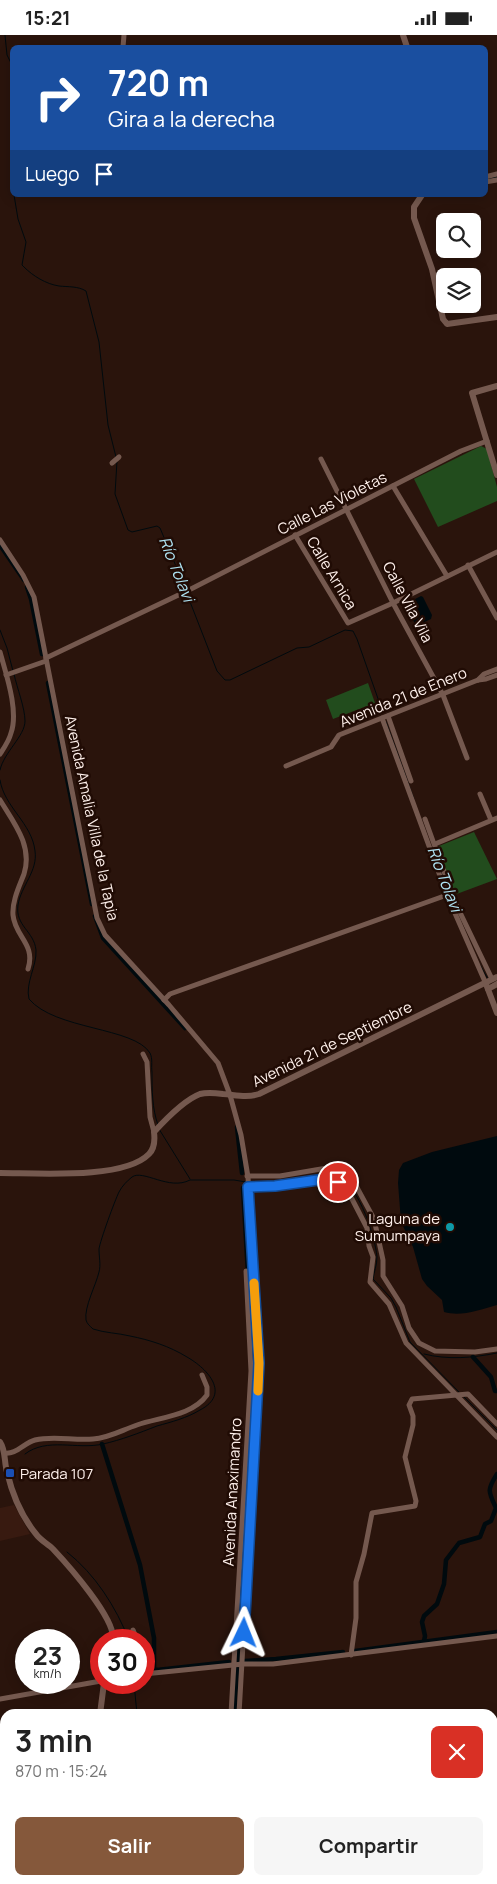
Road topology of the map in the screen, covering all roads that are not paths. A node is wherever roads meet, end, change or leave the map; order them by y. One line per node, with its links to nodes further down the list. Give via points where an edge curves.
1 (421, 197): 2 (street, via 414,207 414,218 432,269 443,319 447,324)
2 (497, 317)
3 (497, 386): 4 (street, via 472,393)
4 (487, 441): 6 (street); 7 (street, Calle Las Violetas)
5 (321, 459): 8 (street, Calle Vila Vila)
6 (497, 475)
7 (393, 486): 8 (street, Calle Las Violetas); 13 (street)
8 (347, 510): 9 (street, Calle Las Violetas); 14 (street, Calle Vila Vila)
9 (295, 535): 14 (street, Calle Arnica, via 348,623); 17 (street, Calle Las Violetas)
10 (0, 540): 17 (street, Avenida Amalia Villa de la Tapia, via 34,597)
11 (497, 552): 12 (street)
12 (468, 565): 13 (street); 15 (street)
13 (447, 576): 14 (street)
14 (393, 603): 22 (street, Calle Vila Vila)
15 (497, 618)
16 (0, 652): 19 (street)
17 (46, 659): 19 (street, Calle Las Violetas); 38 (street, Avenida Amalia Villa de la Tapia, via 97,917 105,935)
18 (497, 669): 21 (street, Avenida 21 de Enero)
19 (8, 675): 24 (street, via 14,719)
20 (497, 675): 21 (street, Avenida 21 de Enero)
21 (478, 680): 22 (street, Avenida 21 de Enero)
22 (443, 695): 23 (street, Avenida 21 de Enero); 25 (street, Calle Vila Vila)
23 (385, 717): 26 (street, Avenida 21 de Enero, via 339,735 331,747); 27 (street); 34 (street)
24 (0, 754)
25 (467, 758)
26 (286, 765)
27 (411, 781)
28 (480, 794): 32 (street)
29 (0, 800): 35 (street, via 26,848 26,866 13,915 30,953)
30 (497, 818): 32 (street)
31 (425, 819): 33 (street)
32 (491, 821): 33 (street)
33 (435, 845): 36 (street, via 455,902)
34 (447, 895): 37 (street); 38 (street, via 170,994)
35 (28, 969)
36 (495, 980): 37 (street, Avenida 21 de Septiembre)
37 (487, 986): 39 (street); 41 (street, Avenida 21 de Septiembre, via 259,1094 250,1097)
38 (164, 1000): 41 (street, Avenida Amalia Villa de la Tapia, via 218,1063)
39 (497, 1013)
40 (143, 1054): 42 (street, via 147,1061 150,1117)
41 (230, 1095): 42 (street, Avenida 21 de Septiembre, via 199,1094); 44 (street, Avenida Amalia Villa de la Tapia)
42 (156, 1129): 43 (street, via 150,1153 135,1163 111,1171)
43 (0, 1173)
44 (248, 1182): 46 (street, via 327,1168 342,1170 354,1182 374,1219 383,1276 402,1306 419,1343 435,1351); 48 (street, via 275,1186 331,1179 344,1188 367,1228 373,1257 370,1282 389,1304 406,1343); 56 (street, Avenida Anaximandro, via 259,1363)
45 (246, 1271): 57 (street, Avenida Anaximandro, via 251,1371)
46 (497, 1349)
47 (202, 1375): 52 (street, via 207,1395 179,1413 135,1425 108,1437 41,1439 31,1441 11,1454)
48 (459, 1394): 49 (street, via 468,1394); 50 (street); 55 (street, via 416,1398 410,1402 413,1425 405,1457 415,1506 372,1513 356,1581)
49 (497, 1424)
50 (497, 1437)
51 (0, 1442): 52 (street)
52 (4, 1453): 53 (street, via 6,1470 17,1500 36,1535 53,1549 93,1597)
53 (112, 1629)
54 (497, 1637): 55 (street)
55 (351, 1655): 56 (street)
56 (243, 1664): 57 (street); 64 (street, Avenida Anaximandro)
57 (234, 1665): 58 (street); 63 (street, Avenida Anaximandro)
58 (155, 1672)
59 (90, 1684): 61 (street)
60 (102, 1694): 62 (street)
61 (0, 1699)
62 (100, 1709)
63 (231, 1709)
64 (239, 1709)

